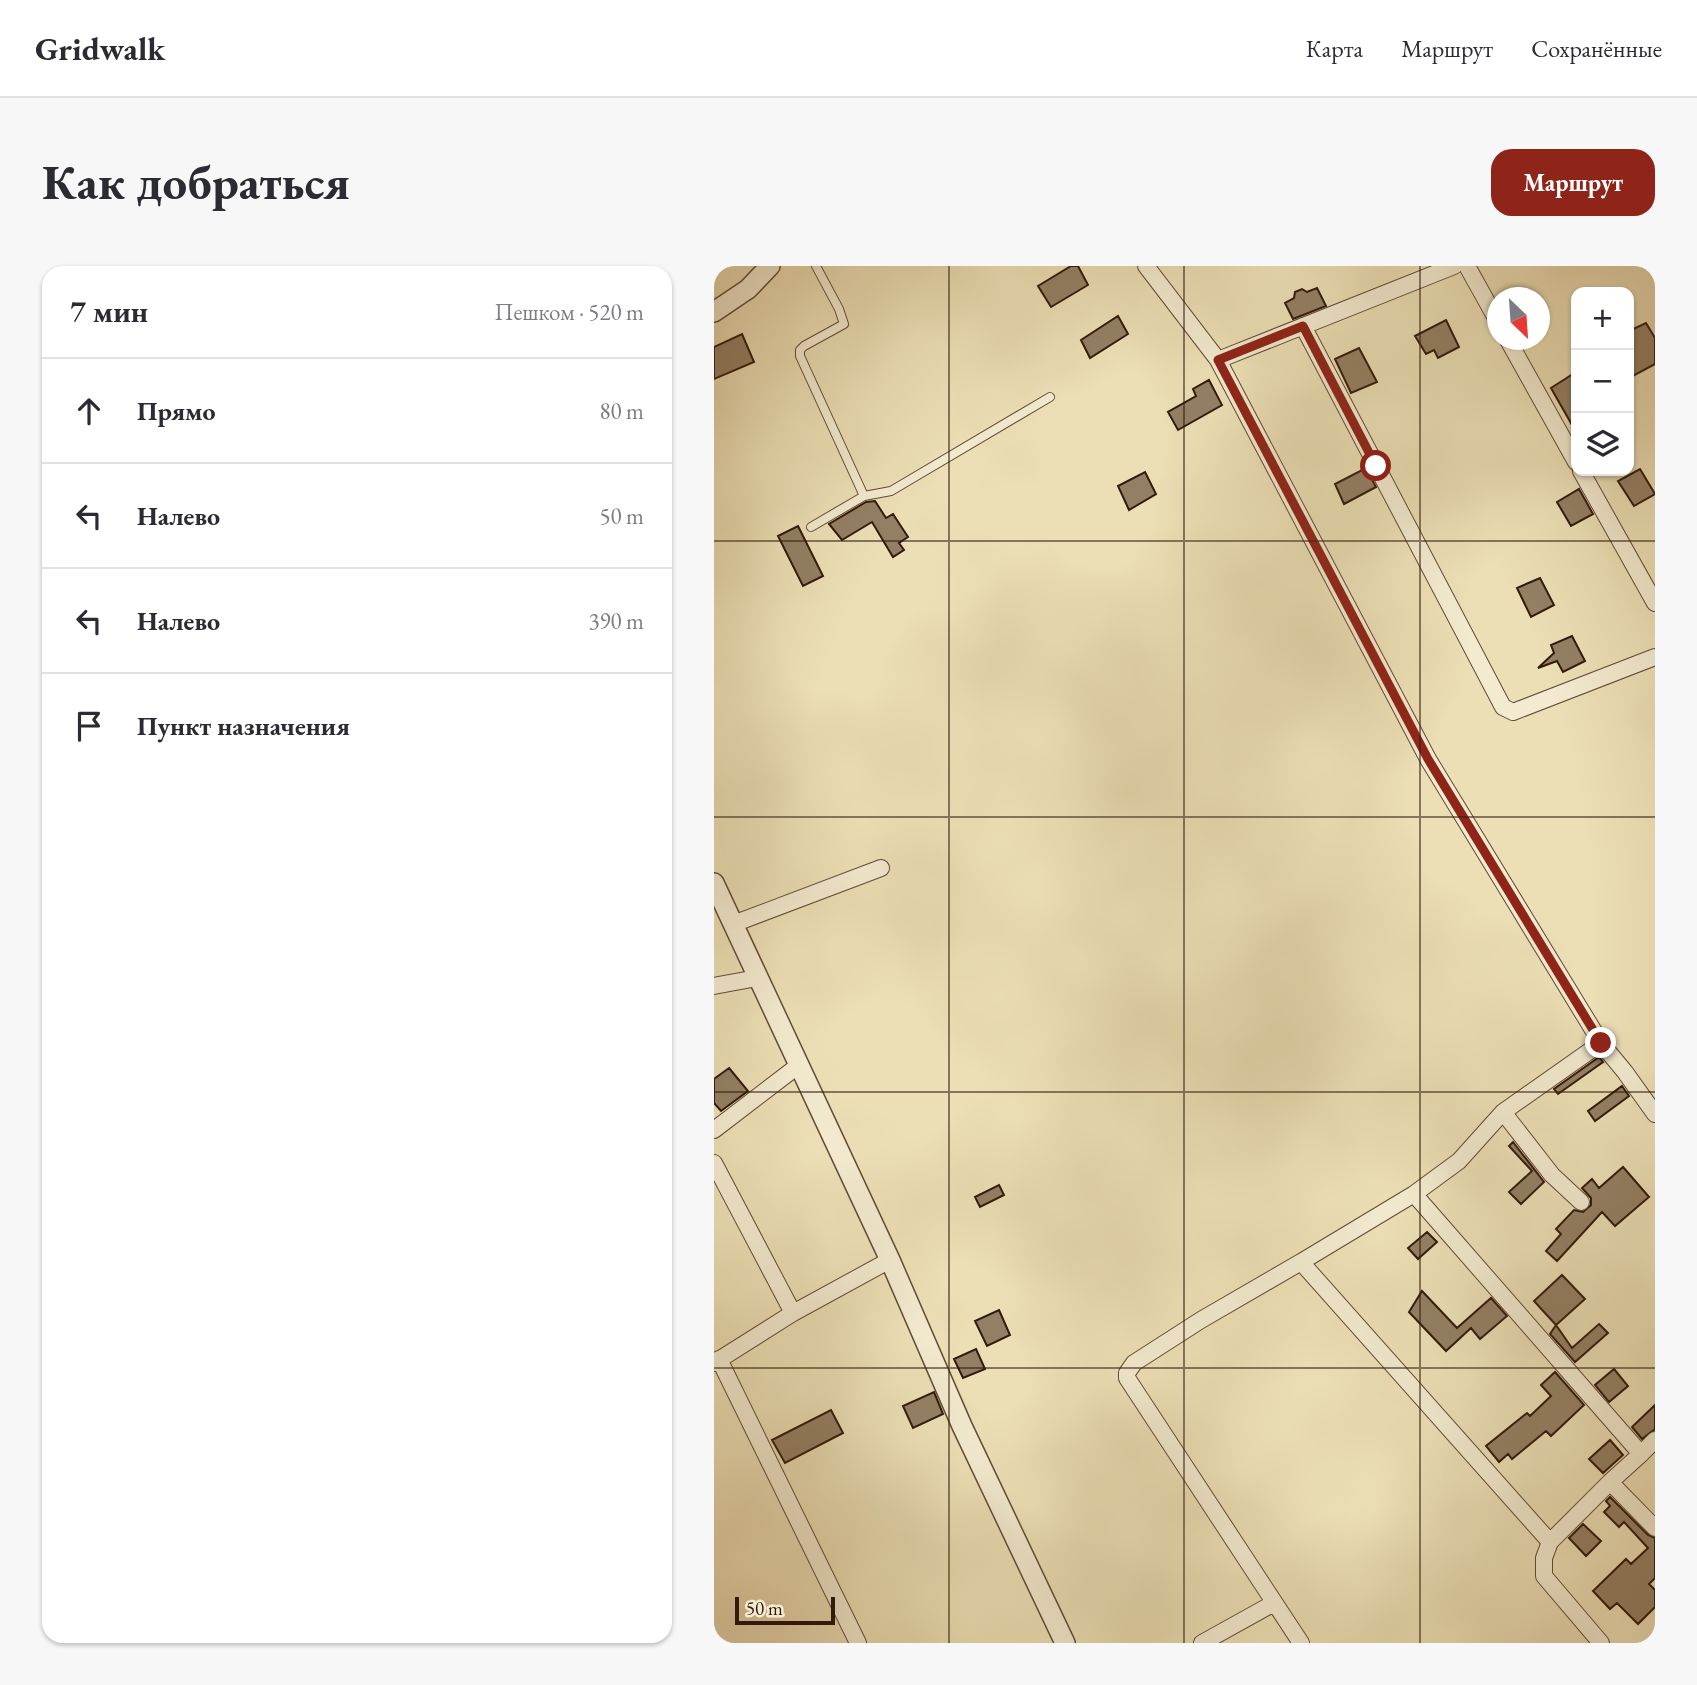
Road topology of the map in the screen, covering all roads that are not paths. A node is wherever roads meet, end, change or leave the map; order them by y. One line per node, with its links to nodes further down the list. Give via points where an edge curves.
1 (770, 266): 7 (street, via 748,289)
2 (816, 266): 14 (lane, via 844,324 804,346 800,356)
3 (1146, 266): 10 (street)
4 (1454, 266): 8 (street)
5 (1467, 266): 6 (street)
6 (1487, 302)
7 (714, 312)
8 (1303, 326): 10 (street); 17 (street, via 1503,707 1513,712)
9 (1514, 350): 12 (street)
10 (1218, 360): 23 (street, via 1428,759)
11 (1050, 397): 14 (lane, via 891,491)
12 (1571, 453)
13 (1584, 476): 16 (street)
14 (864, 496): 15 (lane)
15 (811, 527)
16 (1655, 603)
17 (1655, 657)
18 (881, 868): 20 (street)
19 (714, 883): 20 (street)
20 (733, 924): 21 (street)
21 (757, 978): 22 (street); 24 (street)
22 (714, 986)
23 (1601, 1043): 25 (street); 26 (street)
24 (799, 1065): 27 (street); 31 (street)
25 (1503, 1112): 29 (street, via 1459,1161); 30 (street, via 1552,1175)
26 (1655, 1114)
27 (714, 1130)
28 (714, 1163): 33 (street)
29 (1414, 1194): 32 (street); 36 (street)
30 (1581, 1202)
31 (890, 1260): 33 (street); 42 (street, via 962,1426)
32 (1301, 1262): 39 (street); 40 (street, via 1201,1320 1134,1363 1126,1373)
33 (793, 1313): 34 (street)
34 (717, 1361): 41 (street)
35 (1655, 1440): 36 (street)
36 (1641, 1454): 37 (street)
37 (1610, 1482): 38 (street); 39 (street)
38 (1655, 1528)
39 (1550, 1542): 45 (street, via 1542,1567 1544,1576)
40 (1274, 1602): 43 (street); 44 (street)
41 (858, 1643)
42 (1065, 1643)
43 (1202, 1643)
44 (1301, 1643)
45 (1601, 1643)

